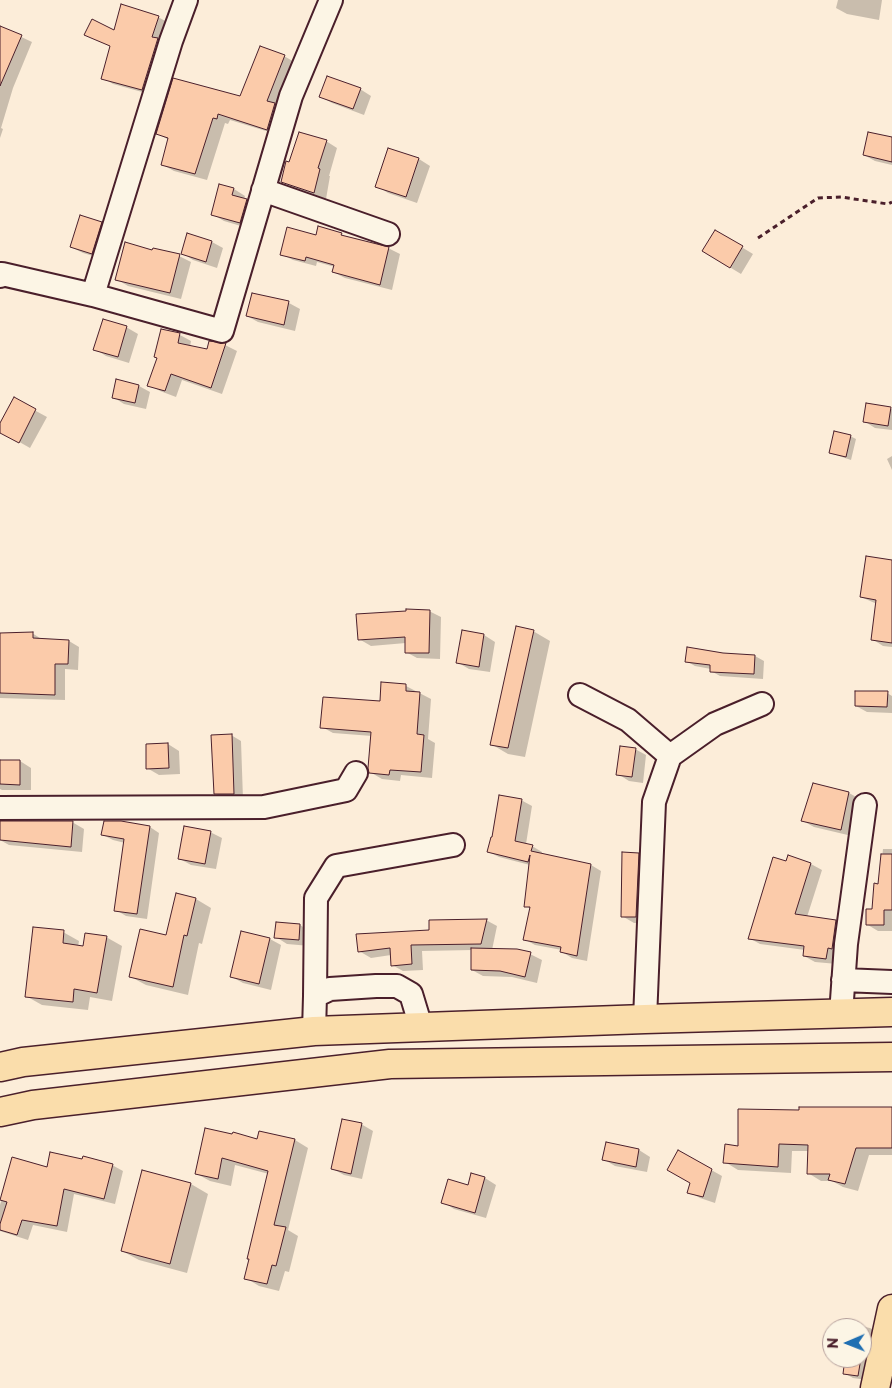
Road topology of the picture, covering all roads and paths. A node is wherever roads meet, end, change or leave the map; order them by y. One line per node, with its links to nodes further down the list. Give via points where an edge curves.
1 (186, 0): 8 (street)
2 (331, 0): 3 (street, via 290,96)
3 (263, 190): 5 (street); 8 (street, via 222,331)
4 (892, 202): 6 (path, via 818,198)
5 (388, 234)
6 (758, 238)
7 (0, 276): 8 (street)
8 (93, 295)
9 (580, 695): 11 (street, via 628,720)
10 (762, 704): 11 (street, via 715,724)
11 (670, 756): 21 (street, via 654,802)
12 (356, 773): 14 (street, via 346,790 264,807)
13 (865, 805): 16 (street)
14 (0, 808)
15 (453, 845): 18 (street, via 336,866 316,898)
16 (843, 980): 17 (street); 20 (street)
17 (892, 982)
18 (315, 996): 22 (street, via 330,989 397,986 411,994); 23 (street)
19 (892, 1012): 20 (main road)
20 (841, 1014): 21 (main road)
21 (646, 1018): 22 (main road)
22 (421, 1027): 23 (main road)
23 (314, 1031): 25 (main road)
24 (892, 1057): 26 (main road, via 390,1064 33,1105)
25 (0, 1067)
26 (0, 1112)
27 (892, 1310): 28 (main road)
28 (875, 1388)

